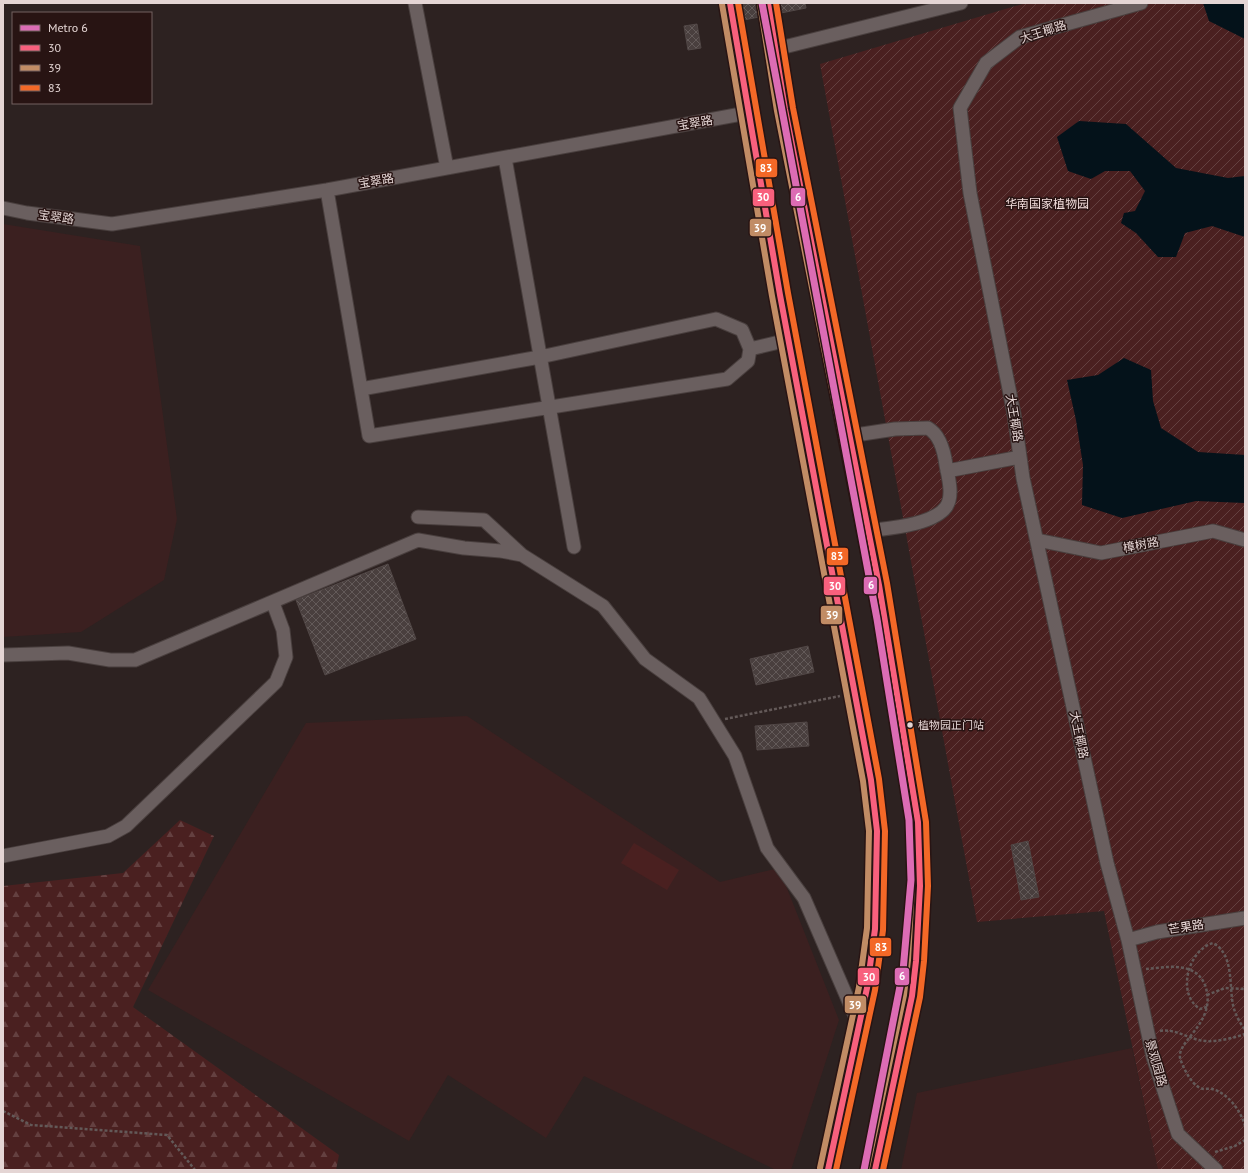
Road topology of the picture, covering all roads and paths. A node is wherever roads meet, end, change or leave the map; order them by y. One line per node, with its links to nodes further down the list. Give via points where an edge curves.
1 (415, 3): 9 (street)
2 (730, 3): 7 (highway)
3 (768, 3): 6 (highway)
4 (961, 3): 6 (street)
5 (1141, 3): 18 (street, 大王椰路, via 1020,37 986,63 960,108 970,193 1014,414)
6 (776, 49): 17 (highway, via 785,109)
7 (747, 114): 8 (street, 宝翠路); 12 (highway)
8 (505, 158): 9 (street, 宝翠路); 14 (street)
9 (447, 168): 10 (street, 宝翠路)
10 (326, 190): 11 (street, 宝翠路, via 112,224); 15 (street)
11 (3, 208)
12 (788, 340): 13 (street); 28 (highway)
13 (750, 349): 14 (street, via 742,330 716,319); 16 (street, via 748,360 727,379)
14 (540, 357): 15 (street); 16 (street)
15 (361, 389): 16 (street, via 369,436)
16 (549, 406): 24 (street)
17 (849, 436): 19 (street, via 895,429 928,428 938,437); 21 (highway)
18 (1020, 457): 19 (street); 22 (street, 大王椰路)
19 (947, 471): 21 (street, via 949,498 946,507 912,524)
20 (418, 517): 25 (street, via 484,520)
21 (868, 531): 50 (highway, via 912,779 920,856 920,924 912,996)
22 (1037, 540): 23 (street, 樟树路, via 1101,553 1213,531); 32 (street, 大王椰路, via 1107,863)
23 (1245, 540)
24 (574, 547)
25 (522, 555): 27 (street, via 418,540 135,660 110,660 68,653); 29 (street, via 603,606 646,659 699,698)
26 (273, 604): 30 (street, via 283,630 286,657 276,682 126,826 108,836)
27 (3, 655)
28 (855, 694): 29 (path); 39 (highway, via 871,780 877,838 875,929)
29 (713, 721): 39 (street, via 734,756 767,848 804,898)
30 (3, 856)
31 (1245, 918): 32 (street, 芒果路, via 1157,932)
32 (1128, 940): 34 (street, 景观园路)
33 (1189, 969): 34 (path, via 1176,967); 35 (path, via 1197,952 1205,945 1213,943 1219,946 1228,961); 37 (path, via 1202,978); 38 (path, via 1186,984 1194,1005 1200,1009)
34 (1135, 971): 41 (street, 景观园路)
35 (1230, 988): 36 (path); 37 (path); 40 (path, via 1234,1007)
36 (1245, 989)
37 (1207, 995): 38 (path)
38 (1207, 1007): 43 (path, via 1202,1023)
39 (859, 1025): 49 (highway)
40 (1245, 1030)
41 (1148, 1033): 43 (path, via 1164,1030); 47 (street, 景观园路, via 1153,1057 1178,1134)
42 (1245, 1034): 43 (path, via 1205,1041)
43 (1190, 1036): 45 (path, via 1180,1050 1180,1060 1192,1082 1201,1089 1212,1089 1222,1093 1241,1114)
44 (3, 1111): 48 (path, via 31,1125 167,1135)
45 (1245, 1126)
46 (1245, 1140): 47 (path, via 1218,1152)
47 (1199, 1154): 51 (street, 景观园路)
48 (195, 1170)
49 (828, 1170)
50 (875, 1170)
51 (1216, 1170)

